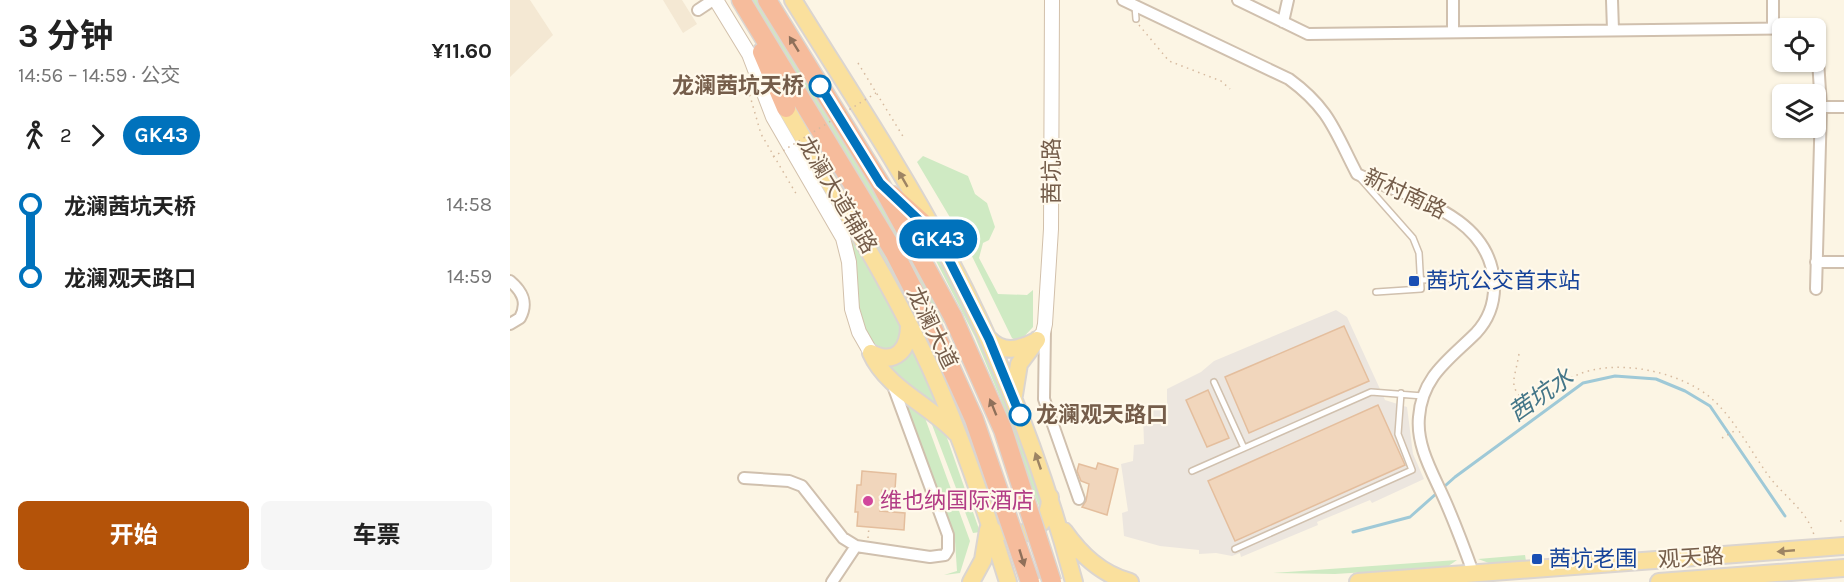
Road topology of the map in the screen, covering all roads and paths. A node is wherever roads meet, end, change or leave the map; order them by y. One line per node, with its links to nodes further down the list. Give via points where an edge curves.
1 (715, 0): 13 (street); 46 (street, via 749,54 778,127 843,237 852,309)
2 (767, 0): 31 (highway, 龙澜大道, one-way to 2)
3 (793, 0): 33 (main road, one-way to 3)
4 (1052, 0): 43 (street, 茜坑路, via 1051,229)
5 (1123, 0): 12 (street, 新村南路)
6 (1238, 0): 16 (street)
7 (1288, 0): 16 (street)
8 (1453, 0): 19 (street)
9 (1612, 0): 18 (street)
10 (1773, 0): 14 (street)
11 (743, 4): 26 (highway); 74 (highway, 龙澜大道, one-way to 74, bridge, via 894,252 933,328 974,419)
12 (1136, 5): 15 (lane); 30 (street, 新村南路, via 1275,71 1302,88 1330,119)
13 (698, 10)
14 (1773, 18)
15 (1136, 19): 22 (path, via 1169,61 1221,81)
16 (1283, 22): 19 (street, via 1308,34)
17 (1772, 28): 18 (street)
18 (1612, 30): 19 (street)
19 (1453, 32)
20 (858, 63): 23 (path)
21 (748, 89): 29 (path, via 755,119)
22 (1230, 89)
23 (876, 93): 27 (path); 29 (path, bridge)
24 (1826, 107): 25 (street)
25 (1844, 107)
26 (786, 108): 42 (main road, 龙澜大道辅路, via 873,253)
27 (904, 138)
28 (1820, 138): 34 (street)
29 (773, 157): 32 (path)
30 (1357, 174): 37 (lane, via 1413,238 1419,253); 51 (street, 新村南路, via 1455,218 1476,237 1492,270 1490,314 1440,366)
31 (880, 183): 33 (highway); 75 (highway, 龙澜大道, one-way to 31, bridge, via 1003,430 953,317)
32 (798, 197)
33 (931, 230): 44 (main road)
34 (1816, 262): 35 (street); 39 (street)
35 (1844, 262)
36 (1455, 279): 37 (lane)
37 (1421, 280): 40 (lane, via 1421,289)
38 (510, 281): 41 (street, via 525,304 520,318)
39 (1816, 289)
40 (1376, 292)
41 (510, 324)
42 (909, 324): 46 (main road, via 908,341 899,355 888,358); 54 (main road, 龙澜大道辅路)
43 (1045, 324): 45 (street, 茜坑路); 60 (street, via 1044,399)
44 (989, 339): 45 (main road, via 996,346 1010,349); 52 (main road)
45 (1037, 340): 52 (main road, via 1016,372)
46 (871, 353): 48 (main road)
47 (1520, 354): 53 (path, via 1513,388 1532,406 1565,382 1587,372 1653,370 1711,398)
48 (890, 379): 54 (main road); 65 (street, via 948,535 948,550 930,557)
49 (1214, 382): 56 (lane)
50 (1401, 393): 51 (lane); 56 (lane, via 1371,392); 68 (lane, via 1398,434 1412,470)
51 (1423, 396): 70 (street, 新村南路, via 1419,434)
52 (1017, 405): 59 (main road, one-way to 52)
53 (1736, 430): 55 (path); 67 (path, via 1770,477 1809,519)
54 (960, 438): 62 (main road, 龙澜大道辅路)
55 (1723, 438)
56 (1244, 448): 57 (lane)
57 (1192, 471)
58 (744, 478): 65 (street, via 789,481 802,486 843,538)
59 (1049, 496): 61 (main road); 62 (main road, via 1046,517 1027,532 1003,532)
60 (1079, 499)
61 (1056, 517): 76 (main road); 77 (main road, via 1091,563)
62 (987, 518): 72 (main road, via 983,560); 73 (main road, 龙澜大道辅路)
63 (1840, 521): 64 (path)
64 (1844, 521)
65 (855, 546): 71 (street)
66 (1844, 546): 67 (main road, 观天路)
67 (1817, 548): 70 (main road, 观天路, one-way to 70)
68 (1235, 549)
69 (1844, 568): 79 (main road, 观天路)
70 (1474, 574): 78 (main road, 观天路)
71 (832, 582)
72 (971, 582)
73 (1008, 582)
74 (1030, 582)
75 (1052, 582)
76 (1074, 582)
77 (1130, 582)
78 (1358, 582)
79 (1659, 582)

